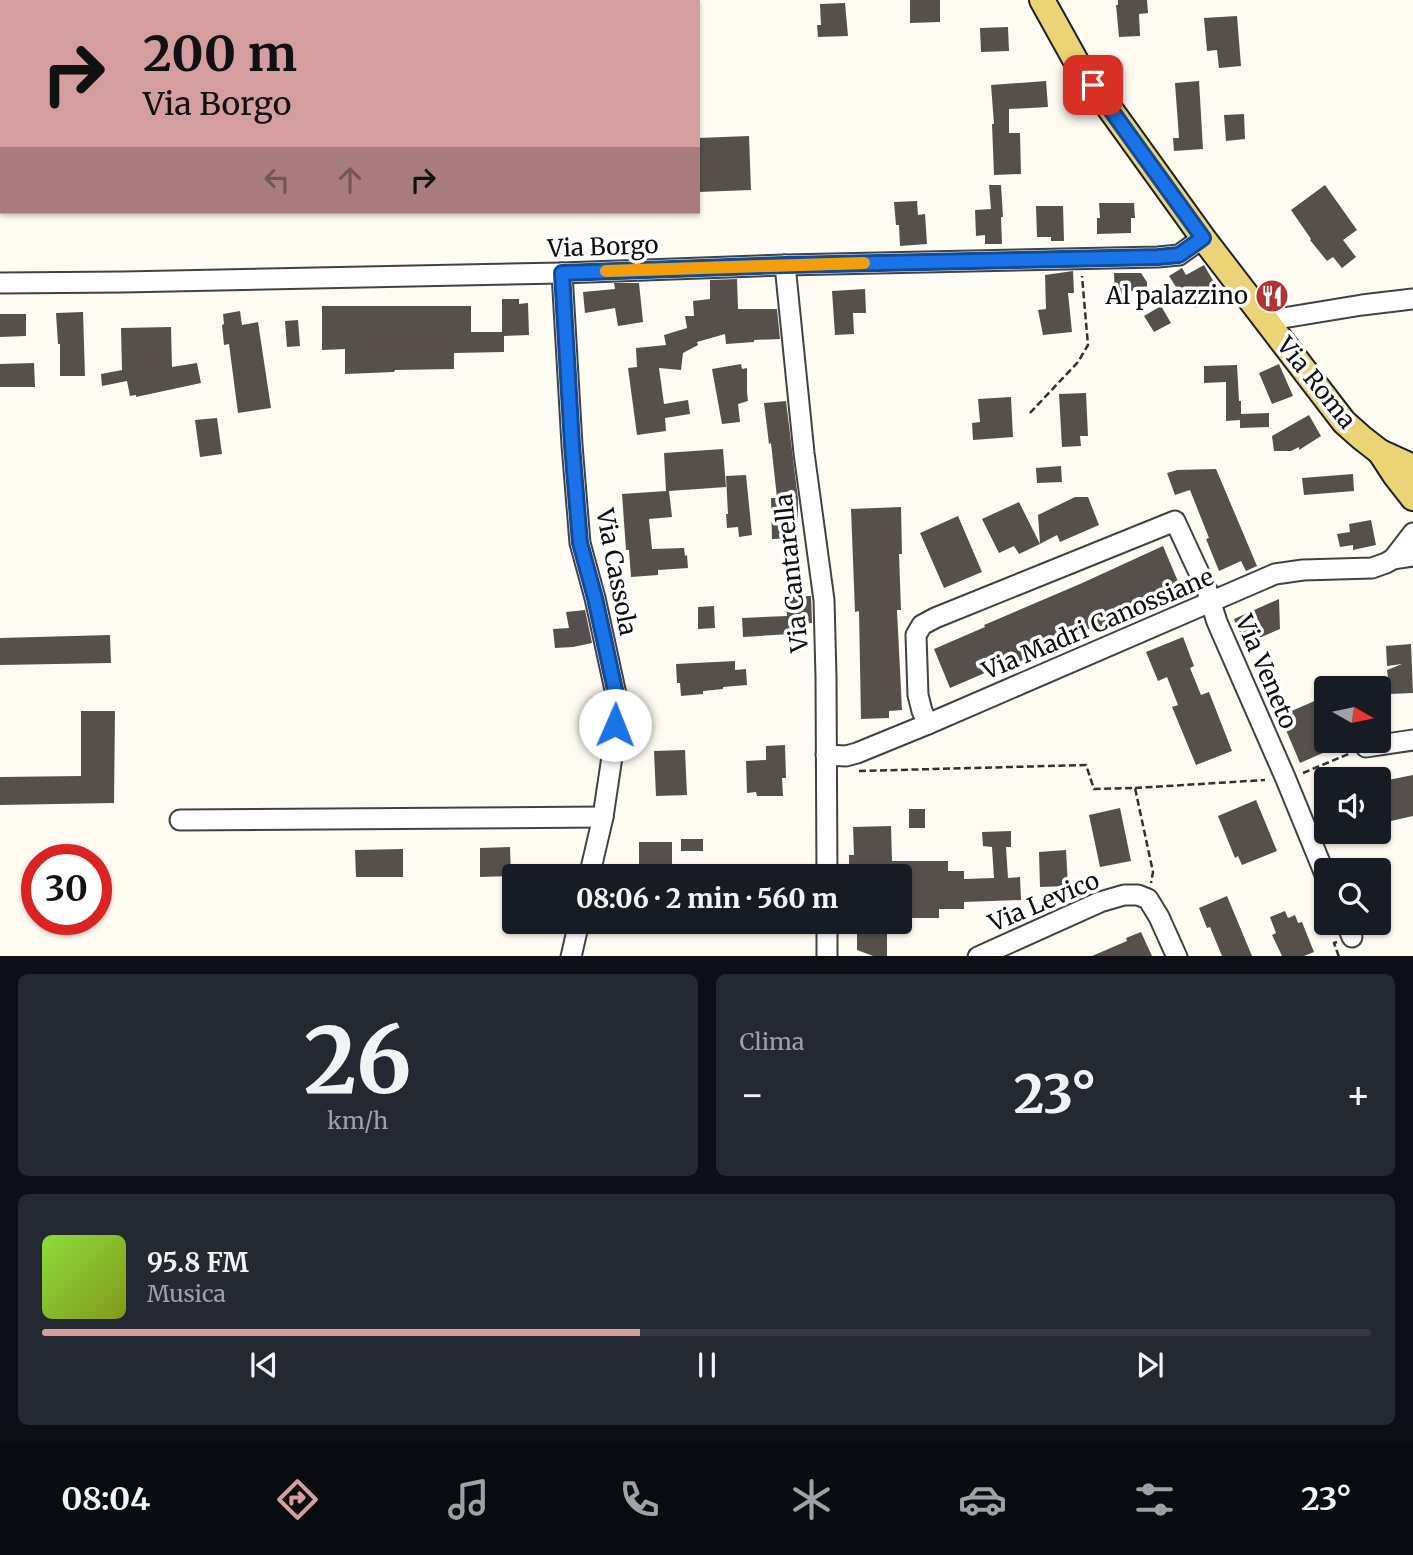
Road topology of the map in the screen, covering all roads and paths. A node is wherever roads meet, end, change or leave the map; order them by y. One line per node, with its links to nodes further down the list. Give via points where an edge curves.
1 (1042, 0): 2 (main road, Via Roma, via 1077,63)
2 (1203, 238): 3 (street, Via Borgo, via 1179,255); 8 (main road, Via Roma)
3 (1081, 259): 4 (street, Via Borgo); 9 (path, via 1087,345 1078,362)
4 (785, 265): 5 (street, Via Borgo); 21 (street, Via Cantarella, via 824,600)
5 (562, 273): 6 (street, Via Borgo); 25 (street, Via Cassola, via 580,543 617,699)
6 (0, 283)
7 (1413, 299): 8 (street, via 1283,318)
8 (1271, 327): 10 (main road, Via Roma, via 1344,422)
9 (1030, 413)
10 (1380, 452): 11 (main road, Via Roma); 12 (main road, Via Roma)
11 (1413, 467)
12 (1413, 498)
13 (1413, 533): 15 (street)
14 (1413, 556): 15 (street, Via Madri Canossiane)
15 (1393, 559): 16 (street, Via Madri Canossiane, via 1372,568 1275,574)
16 (1211, 601): 17 (street, Via Madri Canossiane); 17 (street, Via Veneto, via 1175,521 935,618 916,635 918,695); 27 (street, Via Veneto)
17 (928, 724): 21 (street, Via Madri Canossiane, via 857,753)
18 (1413, 740): 19 (street)
19 (1391, 743)
20 (1351, 753): 22 (path)
21 (826, 755): 24 (path, via 849,772 1086,765 1094,789); 29 (street, Via Cantarella)
22 (1296, 776)
23 (1265, 780): 24 (path)
24 (1135, 788): 30 (path, via 1153,872)
25 (603, 817): 26 (street); 28 (street, Via Cassola)
26 (180, 820)
27 (1318, 858)
28 (592, 864)
29 (827, 864)
30 (1149, 899): 35 (street, Via Levico, via 1124,895 1100,902); 36 (street)
31 (576, 934): 33 (street)
32 (827, 934): 34 (street)
33 (571, 956)
34 (827, 956)
35 (980, 956)
36 (1177, 956)

